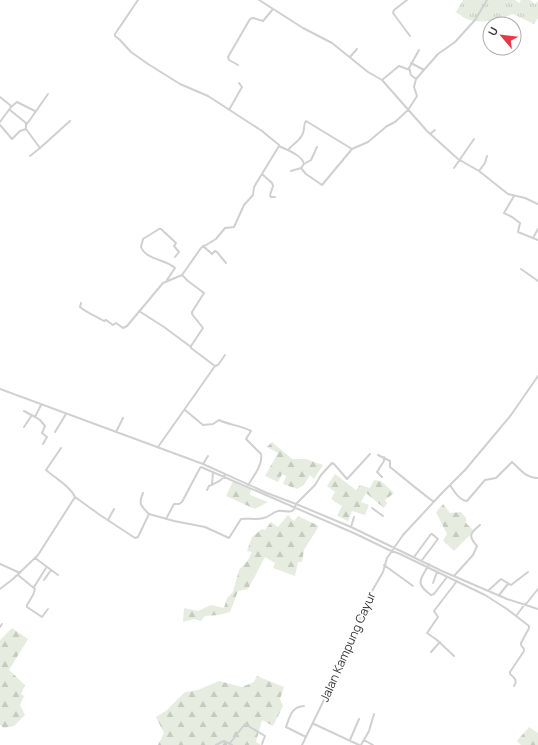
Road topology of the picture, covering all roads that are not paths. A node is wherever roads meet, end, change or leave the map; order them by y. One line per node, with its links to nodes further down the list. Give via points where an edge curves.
1 (138, 0): 20 (street, via 114,36 156,69)
2 (259, 0): 5 (street)
3 (407, 0): 6 (street, via 393,13)
4 (487, 0): 13 (street, via 474,22)
5 (274, 8): 9 (street); 11 (street, via 263,22 250,19 228,57)
6 (410, 36)
7 (357, 49): 9 (street)
8 (419, 50): 10 (street)
9 (350, 57): 15 (street)
10 (411, 64): 12 (street); 13 (street)
11 (238, 65)
12 (410, 70): 14 (street); 15 (street, via 399,66)
13 (424, 70): 14 (street)
14 (416, 79): 21 (street, via 416,96)
15 (382, 80): 21 (street)
16 (239, 83): 20 (street, via 242,87)
17 (48, 94): 22 (street)
18 (0, 97): 19 (street, via 10,105)
19 (10, 108): 22 (street, via 17,102); 24 (street); 25 (street)
20 (229, 110): 31 (street)
21 (408, 110): 29 (street); 34 (street, via 368,142)
22 (35, 111): 25 (street)
23 (70, 121): 33 (street)
24 (0, 122)
25 (27, 124): 27 (street)
26 (0, 125): 27 (street, via 12,139)
27 (26, 129): 33 (street)
28 (435, 130): 29 (street)
29 (430, 134): 38 (street)
30 (474, 139): 38 (street)
31 (280, 146): 35 (street); 44 (street)
32 (317, 147): 39 (street, via 311,160)
33 (40, 148): 36 (street)
34 (352, 149): 35 (street, via 306,121 301,137); 40 (street, via 322,185)
35 (288, 150): 39 (street, via 300,157)
36 (30, 156)
37 (487, 156): 43 (street)
38 (460, 161): 41 (street); 43 (street)
39 (304, 164): 40 (street)
40 (301, 168): 42 (street)
41 (454, 168)
42 (291, 171)
43 (479, 171): 45 (street, via 503,191)
44 (262, 174): 46 (street, via 272,182 270,194 271,197); 51 (street, via 234,227 225,228 216,239)
45 (514, 196): 47 (street); 49 (street, via 504,213 520,223 518,232)
46 (275, 197)
47 (538, 204)
48 (538, 229): 49 (street)
49 (534, 238): 50 (street)
50 (538, 240)
51 (203, 246): 53 (street, via 212,254 217,252); 55 (street)
52 (175, 257): 56 (street, via 179,252 174,246 176,243 161,229 143,239 142,250 175,268)
53 (226, 263)
54 (521, 269): 57 (street)
55 (182, 275): 56 (street); 60 (street, via 204,293 192,312 203,328)
56 (166, 280): 59 (street)
57 (538, 281)
58 (81, 303): 59 (street, via 80,307 85,311 104,322 106,320 113,325 116,323 123,328)
59 (139, 311): 60 (street)
60 (191, 347): 62 (street)
61 (225, 355): 62 (street)
62 (215, 366): 66 (street)
63 (538, 376): 90 (street, Jalan Kampung Cayur, via 498,431)
64 (0, 389): 65 (street)
65 (41, 404): 68 (street); 70 (street)
66 (185, 410): 76 (street); 89 (street, via 203,425 213,424 219,420 251,431 246,440 261,457)
67 (24, 411): 69 (street)
68 (66, 414): 73 (street); 74 (street)
69 (32, 415): 70 (street); 72 (street)
70 (35, 417): 75 (street, via 44,426 42,433 47,437)
71 (123, 418): 74 (street)
72 (24, 427)
73 (55, 432)
74 (116, 432): 76 (street)
75 (43, 444)
76 (158, 447): 82 (street)
77 (61, 448): 93 (street, via 46,470)
78 (370, 454): 95 (street, via 346,479 332,464)
79 (378, 454): 81 (street)
80 (208, 456): 82 (street)
81 (384, 457): 86 (street, via 377,472); 94 (street, via 390,461 390,467)
82 (201, 466): 83 (street); 84 (street); 102 (street, via 182,502 174,504)
83 (213, 472): 85 (street); 88 (street)
84 (226, 474): 85 (street); 89 (street)
85 (224, 477): 88 (street); 96 (street)
86 (382, 477)
87 (538, 478): 90 (street, via 526,475 512,462 496,478 485,480 467,501 459,497)
88 (212, 484): 91 (street)
89 (248, 485): 95 (street)
90 (450, 485): 94 (street, Jalan Kampung Cayur)
91 (207, 490)
92 (143, 493): 99 (street, via 141,504)
93 (75, 497): 103 (street); 108 (street)
94 (434, 502): 106 (street, Jalan Kampung Cayur, via 403,535)
95 (296, 504): 96 (street); 105 (street)
96 (295, 508): 102 (street, via 288,512 279,511 265,518 241,519 229,538 204,527); 106 (street)
97 (372, 508): 100 (street)
98 (114, 509): 103 (street)
99 (149, 514): 102 (street); 103 (street, via 137,538)
100 (384, 516)
101 (354, 517): 105 (street)
102 (166, 519)
103 (108, 520)
104 (480, 525): 121 (street, via 471,535 477,546 474,555)
105 (352, 527): 106 (street)
106 (394, 549): 107 (street); 112 (street, Jalan Kampung Cayur); 114 (street)
107 (414, 557): 109 (street); 109 (street, via 432,534 438,539)
108 (35, 558): 113 (street); 118 (street)
109 (422, 560): 111 (street)
110 (0, 564): 118 (street)
111 (430, 564): 114 (street); 121 (street)
112 (384, 565): 126 (street); 145 (street, Jalan Kampung Cayur)
113 (47, 567): 115 (street); 127 (street)
114 (428, 567): 116 (street); 120 (street, via 420,582 431,595)
115 (51, 570): 119 (street); 122 (street)
116 (437, 572): 120 (street); 124 (street)
117 (528, 572): 125 (street, via 511,585)
118 (19, 574): 127 (street); 128 (street)
119 (58, 575)
120 (447, 576): 123 (street)
121 (454, 576): 130 (street)
122 (44, 580)
123 (457, 582): 135 (street, via 485,595); 138 (street, via 434,611 438,617 427,633)
124 (433, 583)
125 (508, 584): 130 (street, via 501,579); 131 (street)
126 (413, 586)
127 (34, 587): 133 (street, via 34,593 26,607 42,617)
128 (0, 589)
129 (538, 589): 132 (street)
130 (488, 591): 131 (street)
131 (498, 595): 132 (street)
132 (525, 604): 134 (street); 135 (street)
133 (48, 609)
134 (538, 609)
135 (516, 617): 141 (street, via 529,628 521,641 524,651 510,672 516,681)
136 (2, 624): 137 (street)
137 (0, 627)
138 (440, 642): 139 (street); 140 (street)
139 (431, 652)
140 (454, 656)
141 (514, 686)
142 (304, 706): 146 (street, via 295,709 286,727)
143 (374, 714): 148 (street)
144 (359, 719): 147 (street)
145 (314, 724): 146 (street, Jalan Kampung Cayur); 147 (street)
146 (306, 737): 152 (street, Jalan Kampung Cayur)
147 (350, 740): 153 (street)
148 (364, 740): 153 (street); 154 (street)
149 (231, 744): 150 (street, via 246,724 265,736); 151 (street, via 224,741)
150 (262, 744)
151 (216, 745)
152 (302, 745)
153 (360, 745)
154 (373, 745)

